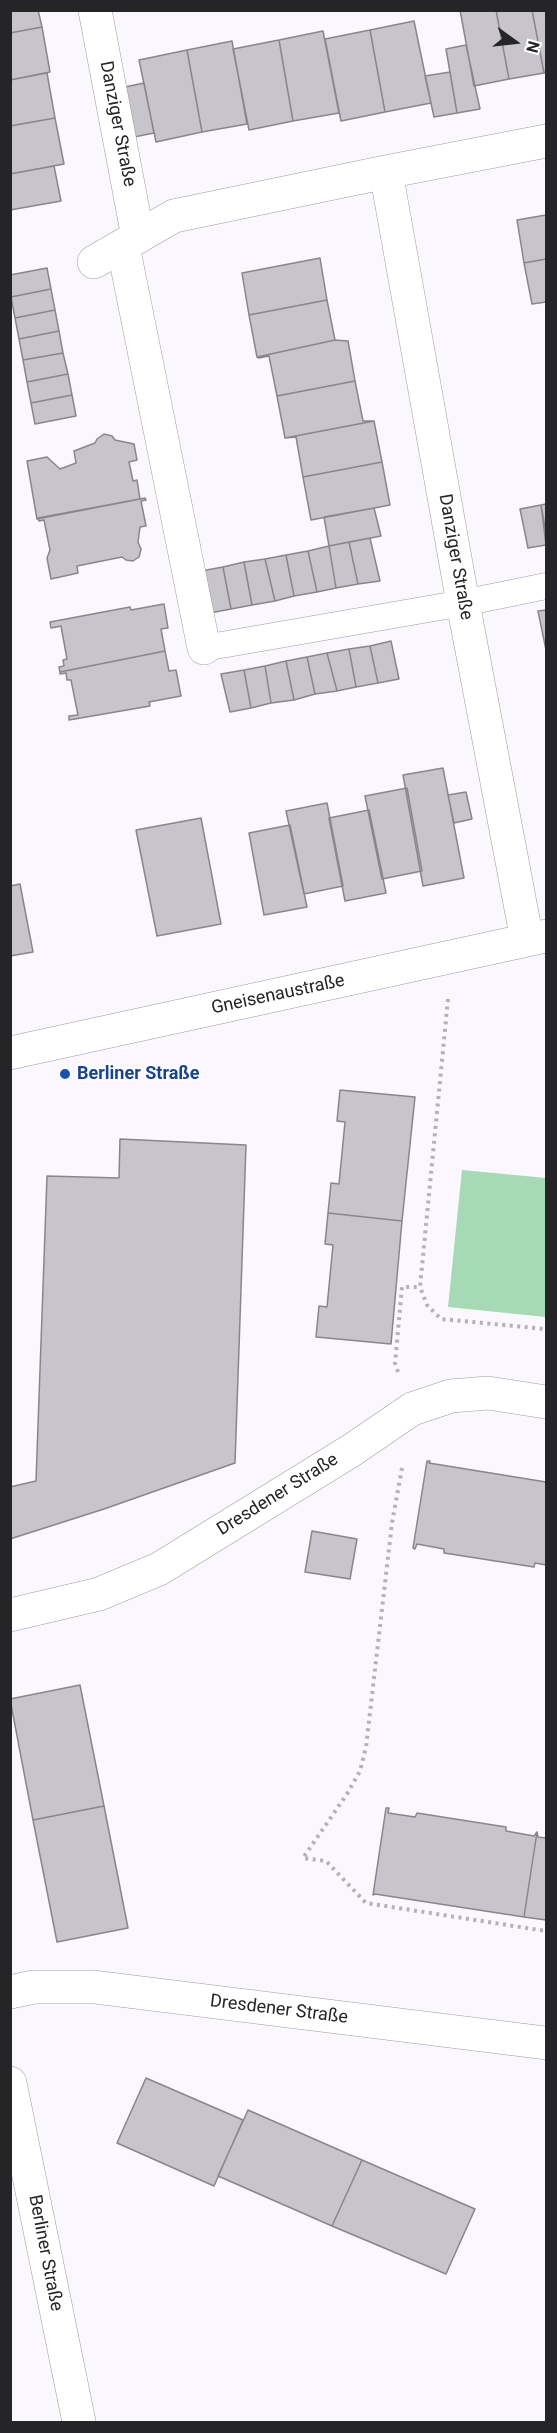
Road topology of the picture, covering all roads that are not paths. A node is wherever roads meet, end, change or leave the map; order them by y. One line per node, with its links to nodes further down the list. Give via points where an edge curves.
1 (95, 10): 4 (street, Danziger Straße)
2 (546, 141): 3 (street)
3 (386, 172): 4 (street, via 174,216); 7 (street, Danziger Straße)
4 (130, 242): 5 (street); 8 (street, Danziger Straße)
5 (94, 262)
6 (546, 586): 7 (lane)
7 (463, 603): 8 (lane); 9 (street, Danziger Straße)
8 (204, 648)
9 (537, 938): 10 (street, Gneisenaustraße)
10 (10, 1053)
11 (546, 1402): 12 (street, Dresdener Straße, via 488,1392 451,1396 412,1409 159,1569 99,1594)
12 (10, 1615)
13 (10, 1992): 14 (street, Dresdener Straße, via 34,1987 94,1987)
14 (546, 2043)
15 (10, 2083): 16 (street, Berliner Straße)
16 (79, 2422)

